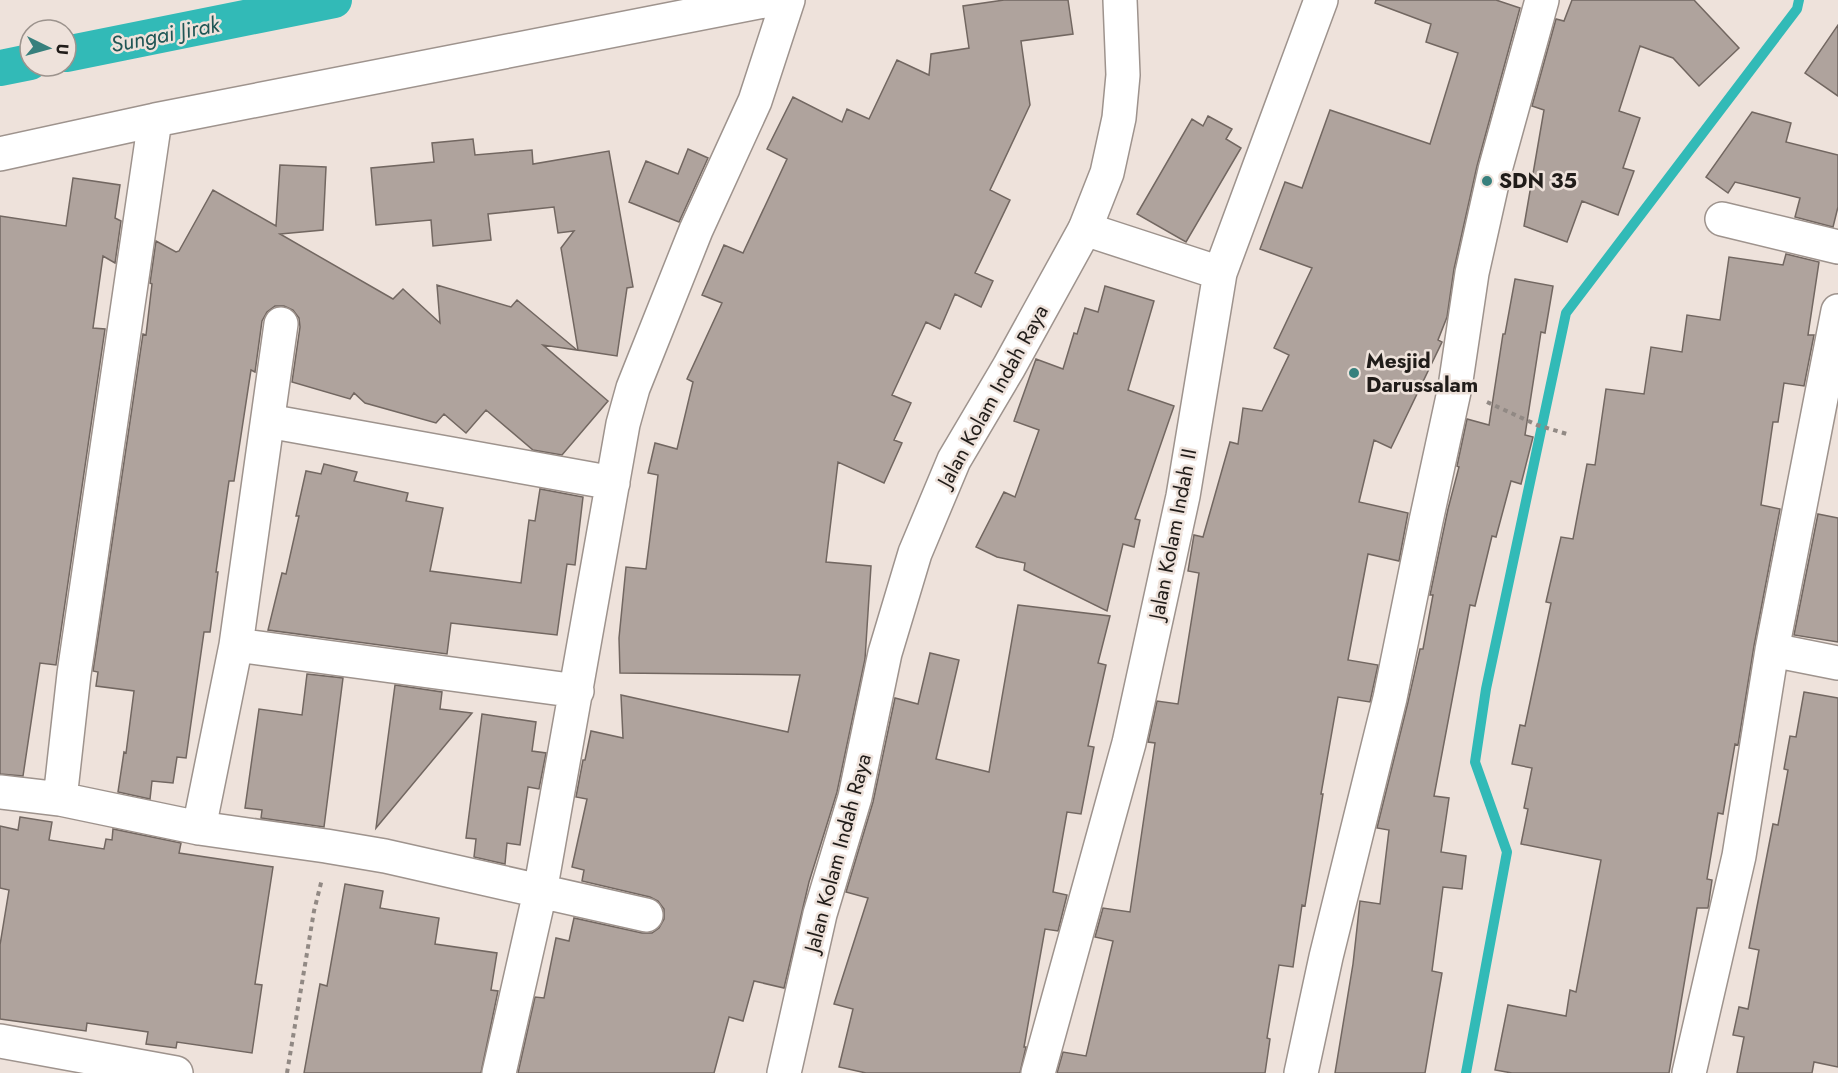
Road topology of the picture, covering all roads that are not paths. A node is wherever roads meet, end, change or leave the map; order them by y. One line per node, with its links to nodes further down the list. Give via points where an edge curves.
1 (769, 0): 6 (street)
2 (788, 0): 15 (street, via 755,101 696,230 633,388)
3 (1120, 0): 9 (street, Jalan Kolam Indah Raya, via 1123,75 1119,118 1107,173)
4 (1321, 0): 11 (street, Jalan Kolam Indah II)
5 (1542, 0): 30 (street, via 1482,227 1455,387 1390,698)
6 (154, 120): 7 (street); 21 (street, via 74,674)
7 (0, 154)
8 (1722, 219): 10 (street)
9 (1085, 229): 11 (street); 28 (street, Jalan Kolam Indah Raya, via 954,460 915,553 885,653 855,797 820,914)
10 (1838, 247)
11 (1220, 273): 29 (street, Jalan Kolam Indah II, via 1183,496 1129,743)
12 (1838, 311): 17 (street)
13 (281, 324): 14 (street)
14 (268, 421): 15 (street); 16 (street)
15 (613, 483): 19 (street)
16 (236, 645): 19 (street); 22 (street)
17 (1772, 650): 18 (street); 31 (street, via 1739,856)
18 (1838, 663)
19 (577, 691): 23 (street)
20 (0, 792): 21 (street)
21 (60, 799): 22 (street)
22 (199, 828): 23 (street, via 385,856)
23 (540, 891): 24 (street); 27 (street)
24 (646, 915)
25 (0, 1041): 26 (street)
26 (176, 1073)
27 (499, 1073)
28 (784, 1073)
29 (1038, 1073)
30 (1300, 1073)
31 (1689, 1073)

